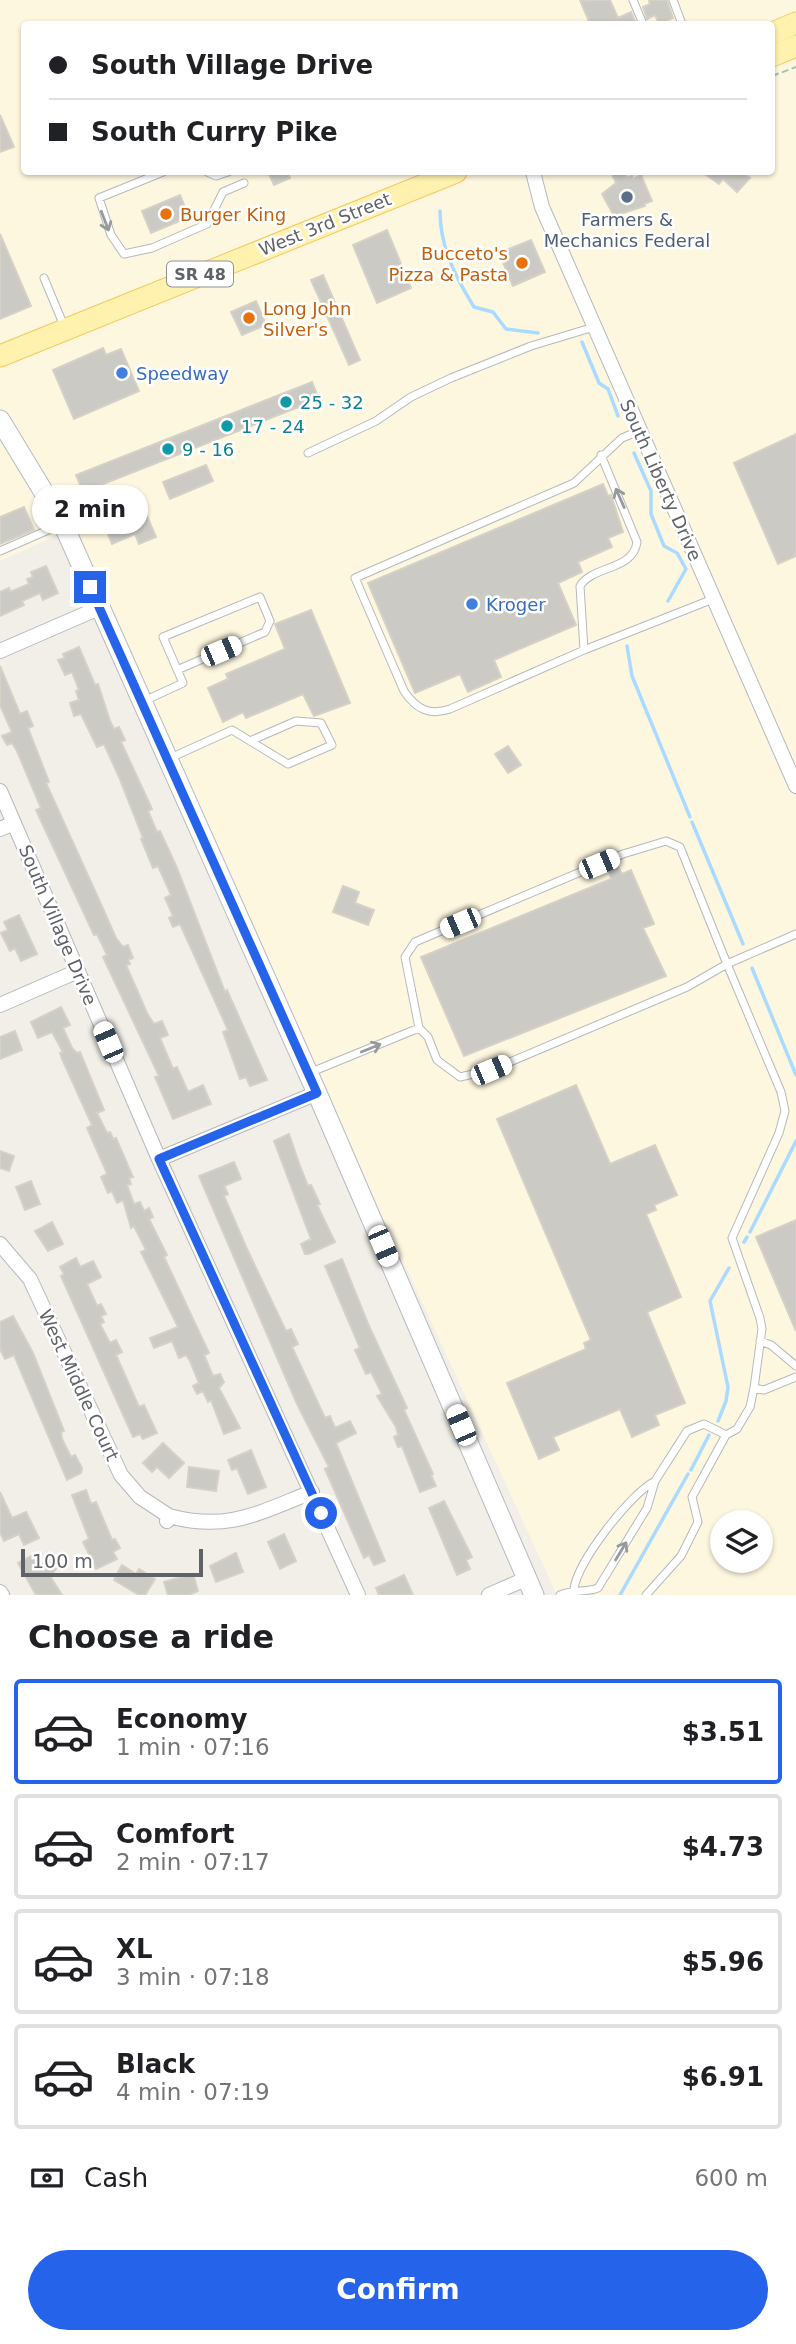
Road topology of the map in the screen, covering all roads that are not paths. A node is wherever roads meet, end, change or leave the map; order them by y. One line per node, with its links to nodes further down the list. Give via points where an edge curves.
1 (633, 0): 3 (lane)
2 (673, 0): 4 (lane)
3 (642, 21)
4 (681, 21)
5 (796, 23): 6 (main road)
6 (775, 32)
7 (796, 46): 8 (main road)
8 (775, 55)
9 (156, 175): 12 (lane, one-way to 12, via 99,198 111,235 124,254 152,248 207,224 223,192)
10 (449, 175): 15 (main road, West 3rd Street / SR 48)
11 (534, 175): 14 (street, South Liberty Drive, via 542,207)
12 (244, 183)
13 (44, 278): 15 (lane)
14 (594, 327): 18 (street, South Liberty Drive); 19 (lane, via 451,378)
15 (65, 329): 16 (main road, West 3rd Street / SR 48)
16 (0, 356)
17 (0, 420): 21 (main road)
18 (639, 431): 20 (lane); 23 (street, South Liberty Drive)
19 (308, 453)
20 (601, 455): 25 (lane, one-way to 20, via 580,586 588,577 628,558 637,542); 25 (lane, via 574,483 355,578 404,691 424,711 450,709)
21 (63, 524): 22 (lane); 24 (main road)
22 (0, 551)
23 (713, 599): 25 (lane); 31 (street, South Liberty Drive)
24 (99, 608): 26 (street); 28 (main road)
25 (584, 650)
26 (0, 651)
27 (177, 670): 27 (lane, via 163,637 260,597 270,621 265,632); 28 (lane, via 183,683)
28 (141, 702): 30 (main road)
29 (250, 741): 29 (lane, via 288,764 332,745 321,723 296,721); 30 (lane, via 232,730)
30 (167, 759): 39 (main road)
31 (796, 786)
32 (0, 791): 33 (street, South Village Drive)
33 (7, 826): 36 (street, South Village Drive)
34 (796, 934): 35 (lane)
35 (727, 964): 38 (lane, via 687,987 491,1070 460,1077 437,1060); 38 (lane, via 680,847 666,841 622,854 415,942 405,957); 43 (lane, via 785,1111 732,1238 760,1318)
36 (78, 971): 37 (street); 41 (street, South Village Drive)
37 (0, 1004)
38 (419, 1028): 39 (lane, one-way to 38)
39 (308, 1073): 40 (main road)
40 (317, 1093): 41 (street); 50 (main road)
41 (159, 1159): 49 (street, South Village Drive)
42 (0, 1244): 49 (street, West Middle Court, via 30,1279 121,1475 140,1497 168,1519 214,1524 244,1519)
43 (760, 1341): 44 (lane); 46 (lane)
44 (796, 1366)
45 (796, 1377): 46 (lane, via 771,1388)
46 (754, 1388): 47 (lane, via 750,1407 737,1429)
47 (726, 1435): 48 (lane, via 704,1424 692,1427); 56 (lane, via 692,1497 698,1517 681,1556)
48 (654, 1480): 51 (lane, via 633,1495 612,1522 575,1577); 51 (lane, one-way to 48, via 587,1592 598,1588 647,1508)
49 (312, 1492): 52 (street, South Village Drive)
50 (531, 1587): 53 (street)
51 (574, 1589): 54 (lane); 55 (lane)
52 (359, 1595)
53 (489, 1595)
54 (560, 1595)
55 (582, 1595)
56 (646, 1595)

